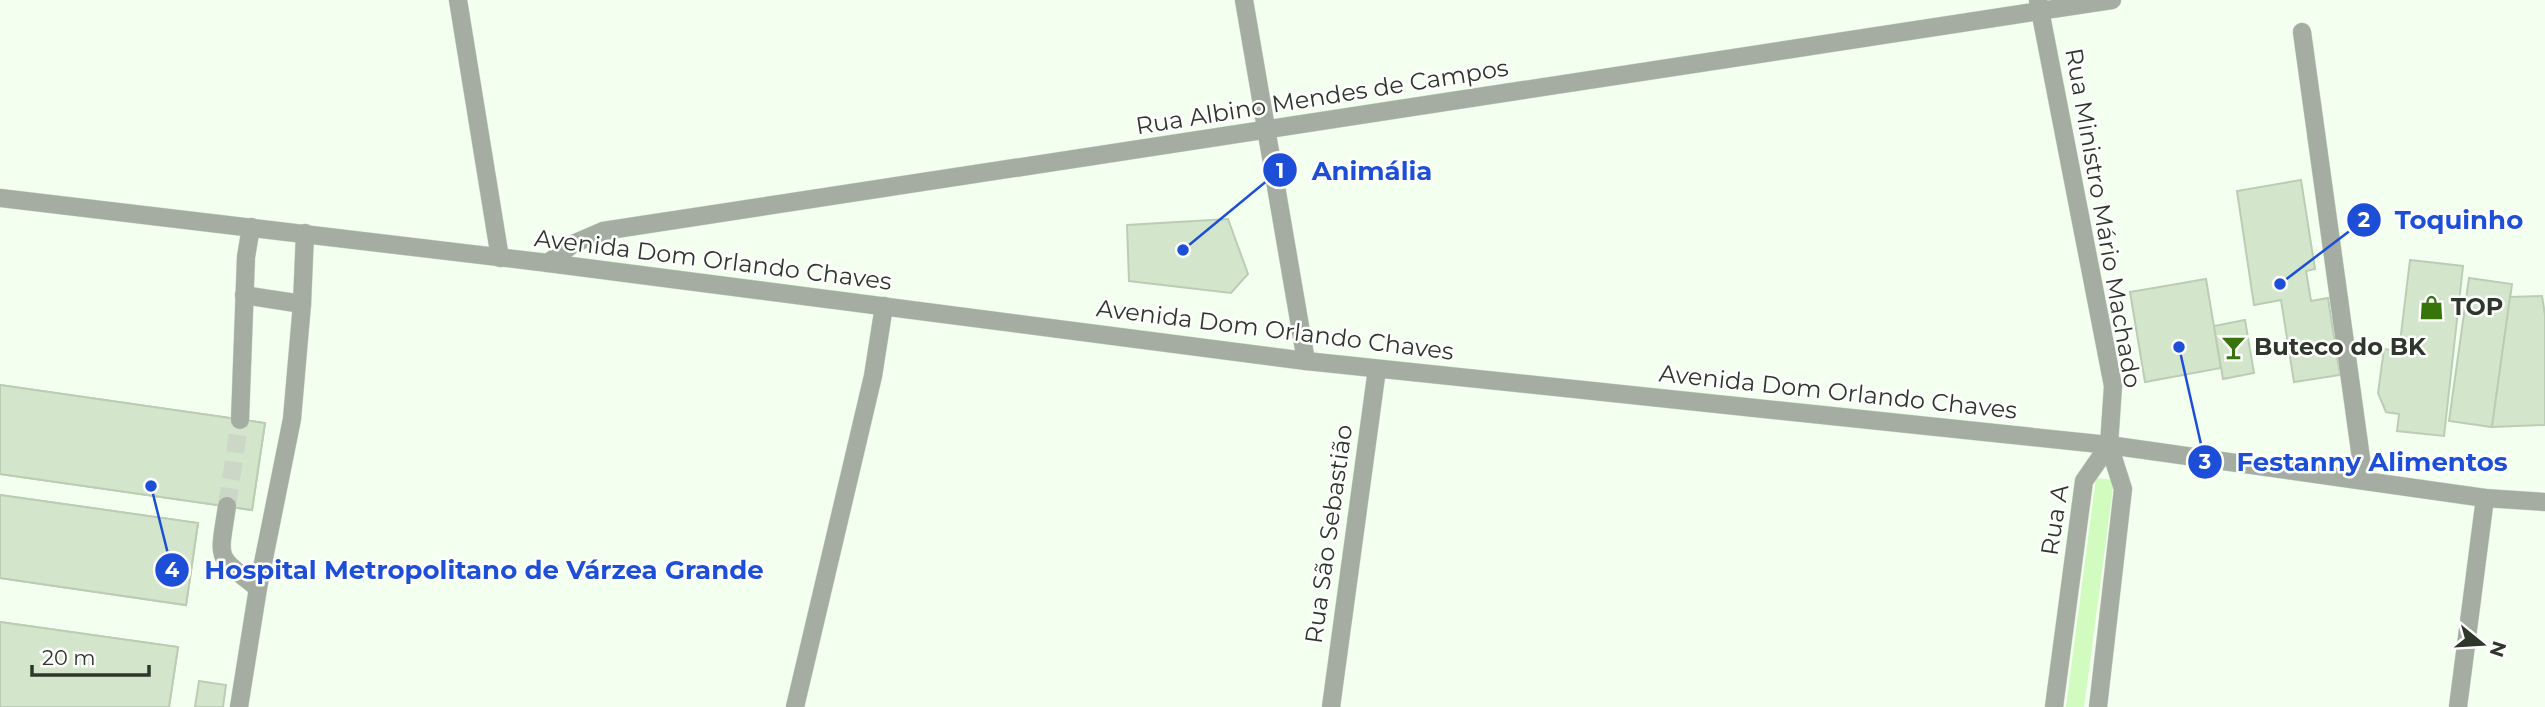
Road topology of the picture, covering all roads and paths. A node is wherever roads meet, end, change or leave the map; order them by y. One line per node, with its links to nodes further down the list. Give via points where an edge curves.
1 (458, 0): 10 (street)
2 (1244, 0): 6 (street)
3 (2112, 0): 4 (street, Rua Albino Mendes de Campos)
4 (2039, 6): 6 (street, Rua Albino Mendes de Campos); 18 (street, Rua Ministro Mário Machado, via 2113,386)
5 (2302, 32): 19 (street)
6 (1267, 130): 11 (street, Rua Albino Mendes de Campos, via 603,230); 15 (street)
7 (0, 198): 8 (street, Avenida Dom Orlando Chaves)
8 (251, 227): 9 (street, Avenida Dom Orlando Chaves); 12 (street)
9 (305, 233): 10 (street, Avenida Dom Orlando Chaves); 13 (street)
10 (500, 258): 11 (street, Avenida Dom Orlando Chaves)
11 (548, 262): 14 (street, Avenida Dom Orlando Chaves)
12 (244, 295): 13 (street); 17 (street)
13 (302, 304): 23 (street, via 292,419)
14 (884, 306): 15 (street, Avenida Dom Orlando Chaves); 25 (street, via 873,376)
15 (1306, 361): 16 (street, Avenida Dom Orlando Chaves)
16 (1377, 369): 18 (street, Avenida Dom Orlando Chaves); 26 (street, Rua São Sebastião)
17 (240, 420)
18 (2109, 445): 19 (street, Avenida Dom Orlando Chaves); 27 (street, Rua A, via 2084,481); 28 (street, via 2123,489)
19 (2364, 480): 20 (street, Avenida Dom Orlando Chaves)
20 (2485, 498): 21 (street, Avenida Dom Orlando Chaves); 29 (street)
21 (2545, 502)
22 (227, 506): 23 (street, via 220,551 225,563)
23 (258, 588): 24 (street)
24 (239, 707)
25 (795, 707)
26 (1331, 707)
27 (2054, 707)
28 (2098, 707)
29 (2458, 707)

